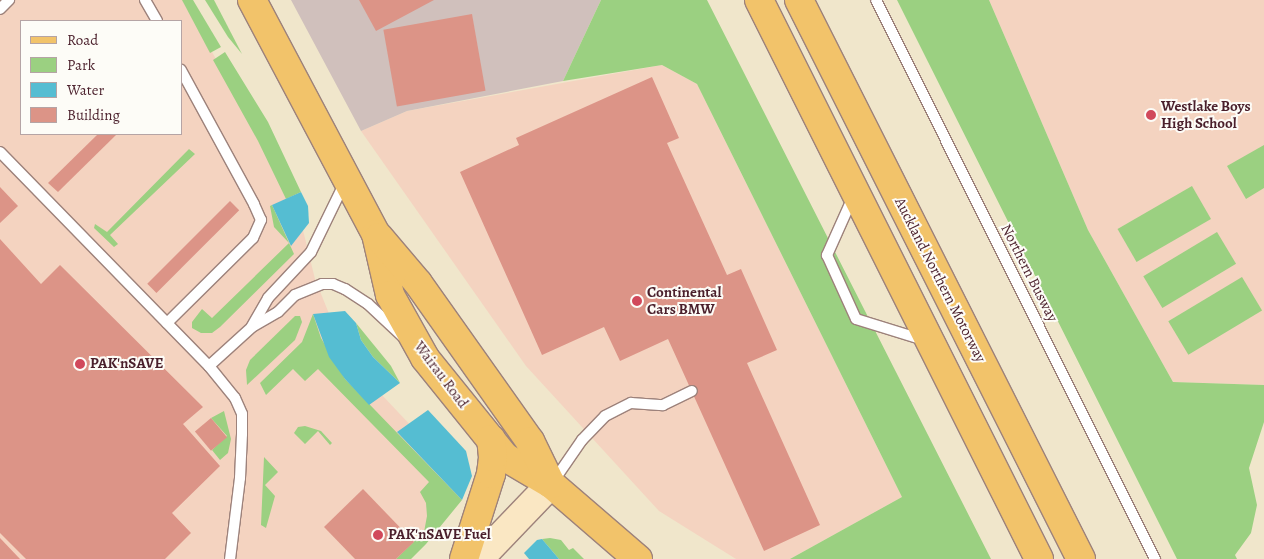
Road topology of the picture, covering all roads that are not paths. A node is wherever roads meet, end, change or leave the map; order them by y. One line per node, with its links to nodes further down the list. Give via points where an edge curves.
1 (9, 0): 7 (lane)
2 (145, 0): 8 (lane)
3 (252, 0): 11 (main road, Wairau Road)
4 (759, 0): 12 (main road)
5 (799, 0): 27 (main road, Auckland Northern Motorway)
6 (876, 0): 28 (lane, Northern Busway)
7 (0, 9)
8 (156, 20)
9 (182, 72): 14 (lane, via 261,220 253,238)
10 (0, 152): 14 (lane)
11 (348, 176): 13 (main road, Wairau Road); 15 (lane, via 311,252 268,298)
12 (855, 192): 16 (main road); 16 (lane, via 826,255 856,319)
13 (376, 234): 17 (main road, Wairau Road, via 390,295); 21 (main road, Wairau Road, via 418,283 530,441)
14 (167, 323): 18 (lane)
15 (252, 327): 17 (lane, via 278,312 295,295 322,284 333,284 368,304); 18 (lane)
16 (930, 342): 26 (main road)
17 (425, 358): 20 (main road, Wairau Road)
18 (209, 366): 22 (lane, via 232,391 242,414 240,478)
19 (692, 392): 21 (lane, via 663,405 631,403 605,416 582,440)
20 (491, 439): 21 (main road, Wairau Road, via 505,457); 23 (main road, via 491,476)
21 (551, 484): 24 (street); 25 (main road, Wairau Road)
22 (230, 559)
23 (464, 559)
24 (479, 559)
25 (638, 559)
26 (1038, 559)
27 (1080, 559)
28 (1155, 559)

